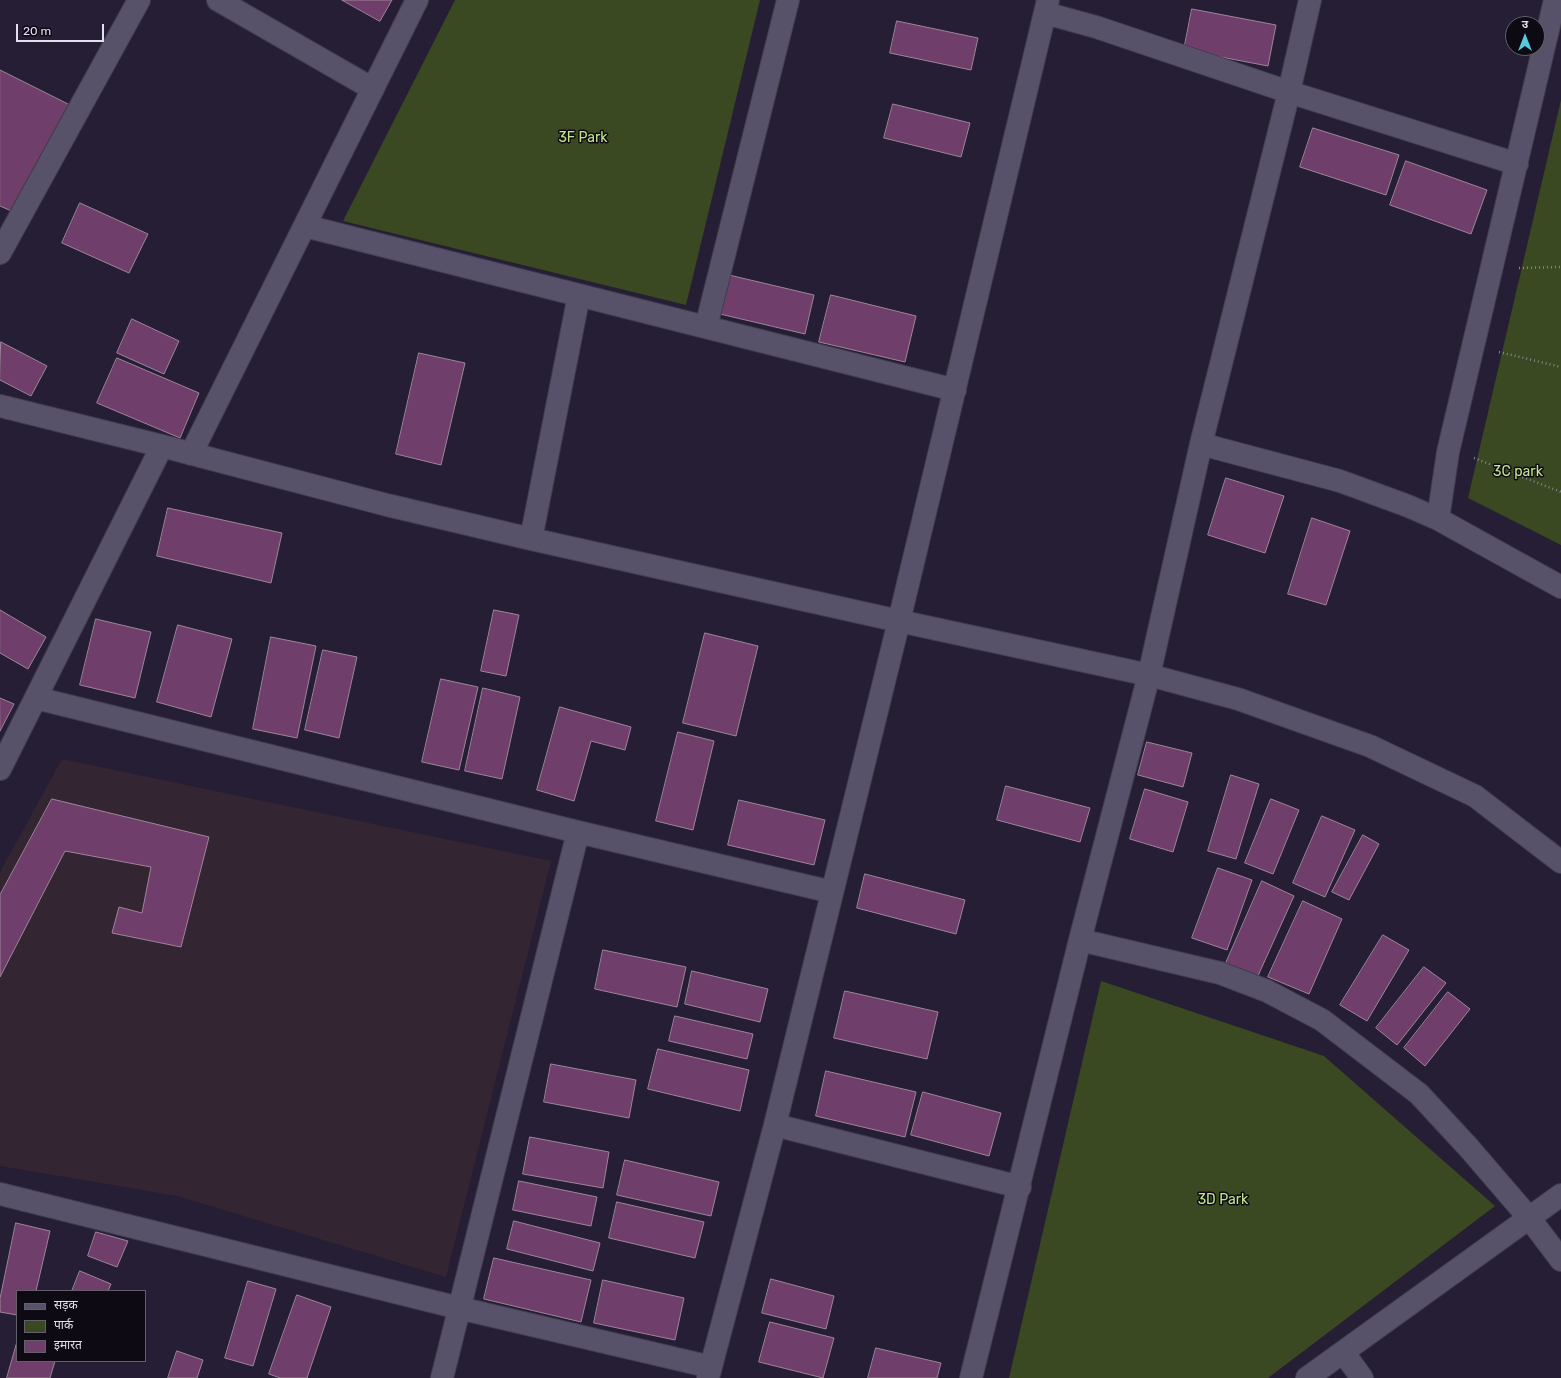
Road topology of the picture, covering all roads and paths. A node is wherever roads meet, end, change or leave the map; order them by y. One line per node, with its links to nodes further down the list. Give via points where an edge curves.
1 (139, 0): 12 (street)
2 (218, 0): 8 (street)
3 (417, 0): 8 (street)
4 (788, 0): 16 (street)
5 (1310, 0): 9 (street)
6 (1555, 0): 10 (street)
7 (1046, 7): 9 (street, via 1096,27); 19 (street)
8 (373, 89): 11 (street)
9 (1289, 92): 10 (street); 21 (street)
10 (1517, 164): 13 (street)
11 (305, 226): 15 (street); 24 (street)
12 (0, 253)
13 (1493, 265): 14 (path, via 1522,268); 17 (street)
14 (1561, 267)
15 (579, 296): 16 (street); 27 (street)
16 (706, 327): 19 (street)
17 (1474, 344): 18 (path); 23 (street)
18 (1561, 367)
19 (955, 390): 29 (street)
20 (0, 406): 22 (street)
21 (1201, 444): 26 (street, via 1340,481); 30 (street)
22 (162, 446): 24 (street); 31 (street)
23 (1448, 452): 25 (path, via 1478,459); 26 (street)
24 (191, 454): 27 (street)
25 (1561, 492)
26 (1438, 519): 28 (street)
27 (531, 539): 29 (street)
28 (1561, 586)
29 (899, 621): 30 (street); 35 (street)
30 (1149, 675): 34 (street, via 1238,699 1370,746 1475,796); 36 (street)
31 (36, 698): 32 (street); 33 (street)
32 (0, 769)
33 (578, 832): 35 (street); 43 (street)
34 (1561, 862)
35 (832, 892): 37 (street)
36 (1080, 940): 38 (street); 41 (street, via 1220,973 1267,991 1322,1020 1419,1094)
37 (775, 1125): 38 (street); 45 (street)
38 (1020, 1187): 47 (street)
39 (0, 1194): 43 (street)
40 (1561, 1195): 41 (street)
41 (1530, 1218): 42 (street); 44 (street)
42 (1561, 1260)
43 (459, 1308): 45 (street); 46 (street)
44 (1343, 1352): 48 (street); 49 (street)
45 (710, 1372)
46 (442, 1378)
47 (971, 1378)
48 (1307, 1378)
49 (1362, 1378)

